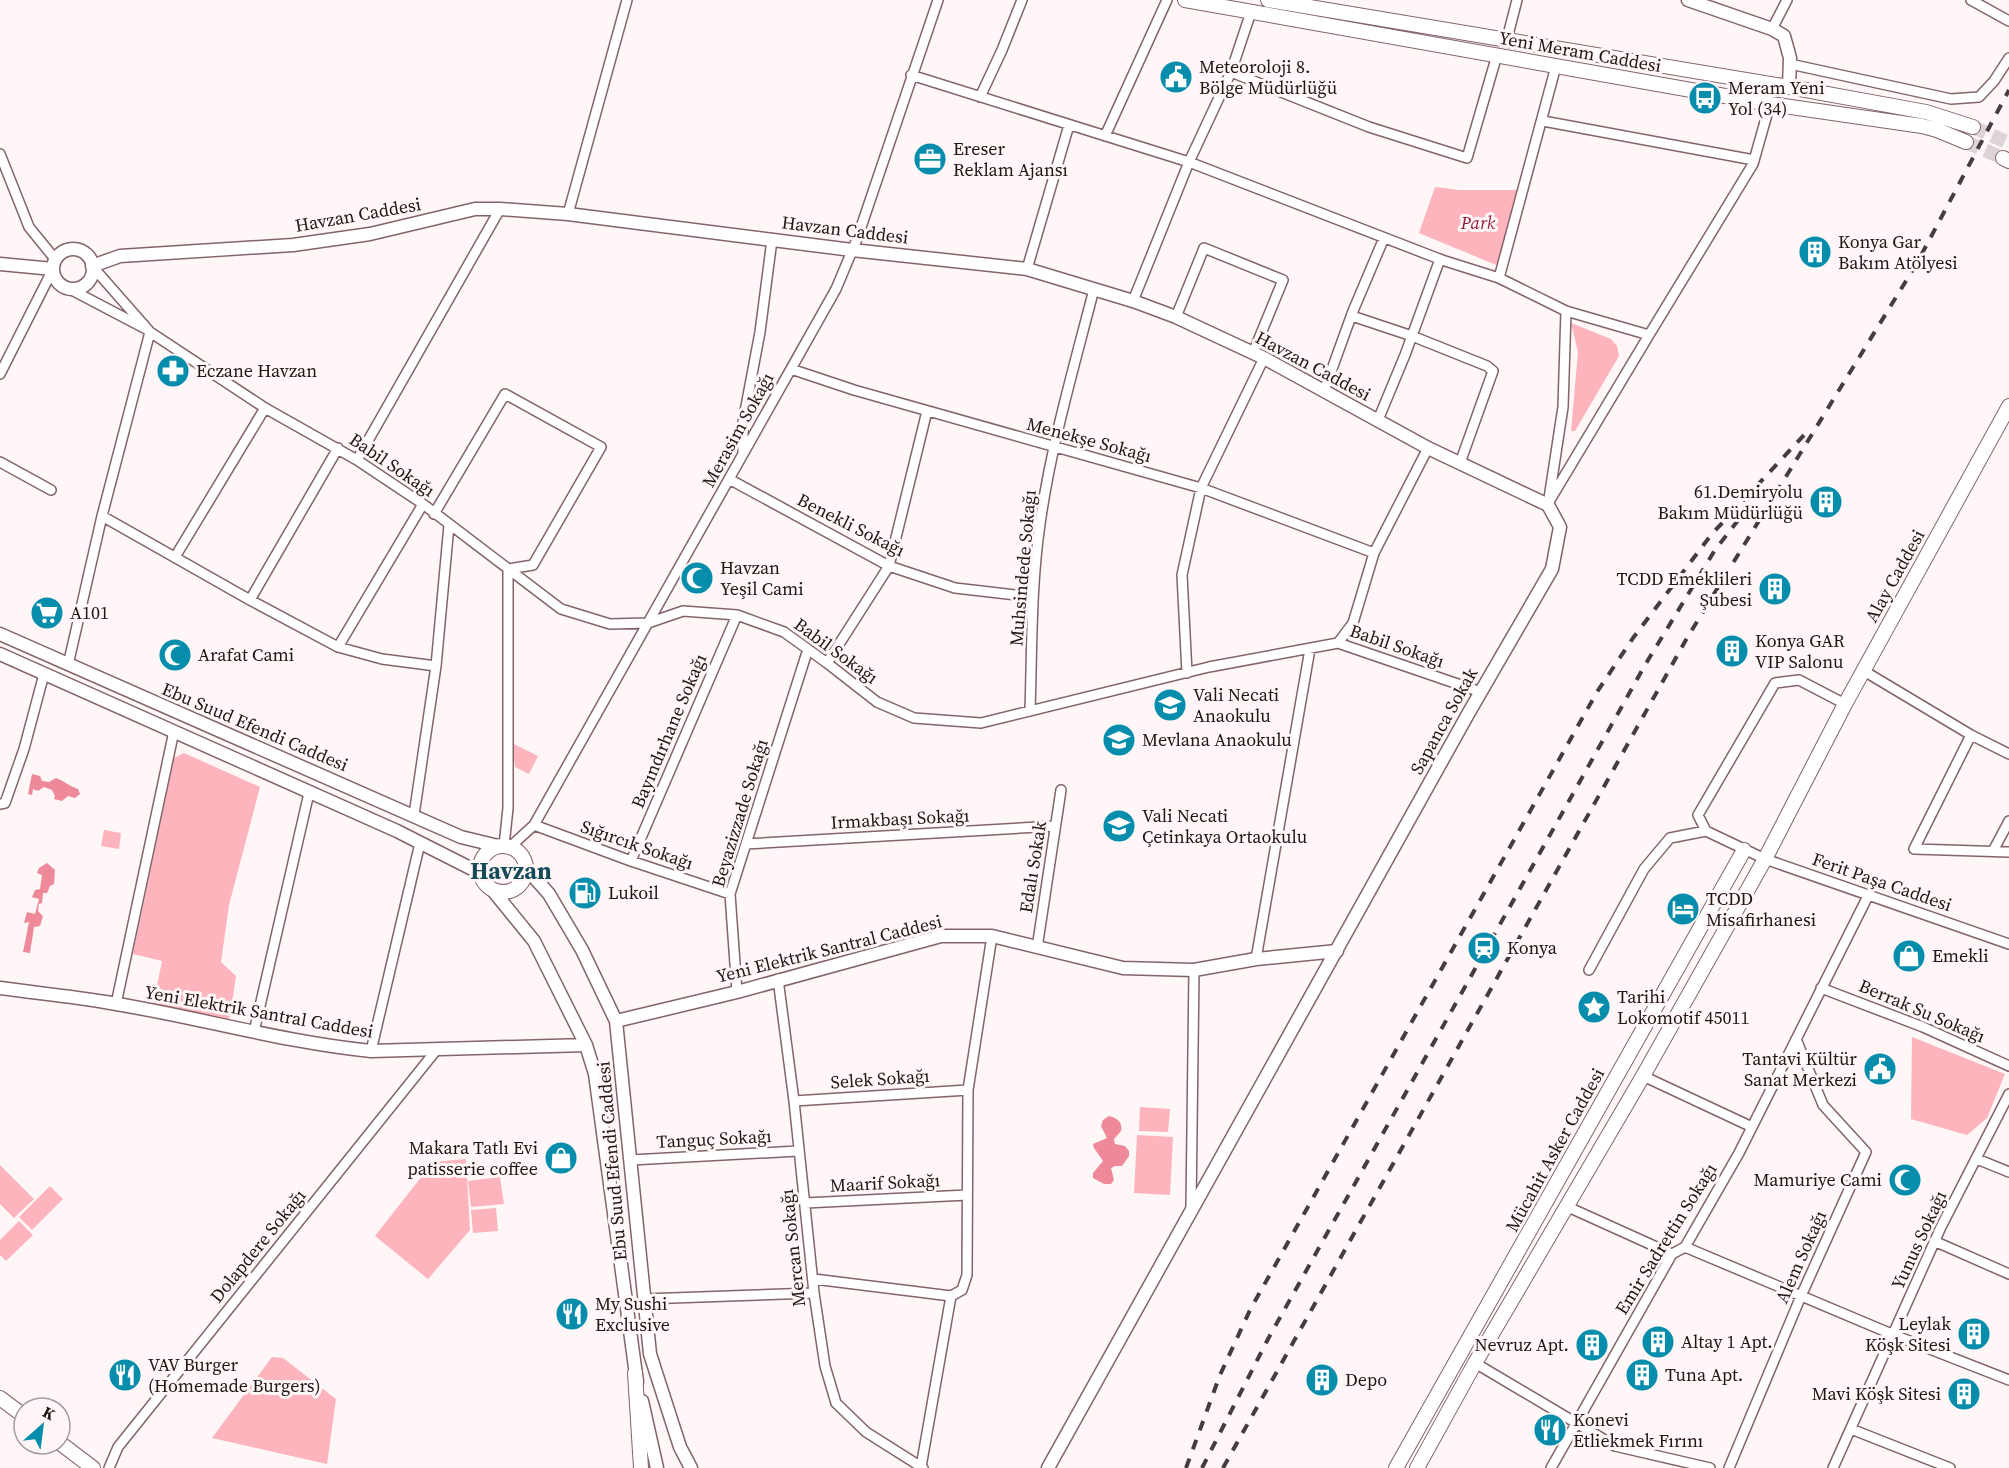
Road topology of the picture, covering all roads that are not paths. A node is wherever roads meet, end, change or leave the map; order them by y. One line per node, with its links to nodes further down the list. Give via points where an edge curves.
1 (627, 0): 33 (street)
2 (938, 0): 20 (street, Merasim Sokağı)
3 (1022, 0): 22 (street)
4 (1167, 0): 27 (street)
5 (1185, 0): 11 (main road, Yeni Meram Caddesi)
6 (1270, 0): 14 (main road, Yeni Meram Caddesi)
7 (1517, 0): 14 (street)
8 (1689, 0): 13 (street)
9 (1787, 0): 13 (street)
10 (1971, 0): 12 (street)
11 (1251, 12): 15 (main road, Yeni Meram Caddesi); 19 (street)
12 (2009, 21)
13 (1773, 29): 17 (street, via 1784,36)
14 (1507, 39): 21 (main road, Yeni Meram Caddesi)
15 (1497, 55): 18 (main road, Yeni Meram Caddesi); 19 (street, via 1467,158 1369,127)
16 (2009, 58): 17 (street, via 1979,97 1951,99)
17 (1790, 64): 21 (street)
18 (1556, 66): 23 (main road, Yeni Meram Caddesi); 24 (street)
19 (1231, 72): 31 (street)
20 (911, 75): 22 (street); 36 (street, Merasim Sokağı)
21 (1789, 87): 26 (main road, Yeni Meram Caddesi, via 1926,112)
22 (980, 97): 25 (street)
23 (1770, 104): 28 (main road, Yeni Meram Caddesi, via 1922,126); 30 (street)
24 (1543, 121): 30 (street); 42 (street)
25 (1069, 125): 27 (street); 41 (street)
26 (1973, 127)
27 (1105, 136): 31 (street)
28 (1966, 142)
29 (0, 154): 39 (street, via 29,227)
30 (1754, 160): 50 (street)
31 (1189, 162): 34 (street); 45 (street)
32 (500, 209): 33 (street, Havzan Caddesi); 40 (street, Havzan Caddesi, via 475,209 370,234 315,242 120,255); 64 (street)
33 (567, 214): 35 (street, Havzan Caddesi)
34 (1384, 237): 37 (street); 47 (street)
35 (772, 240): 36 (street, Havzan Caddesi); 63 (street, via 743,422)
36 (852, 250): 41 (street, Havzan Caddesi); 53 (street, Merasim Sokağı, via 836,289)
37 (1440, 259): 42 (street); 51 (street)
38 (0, 264): 39 (street)
39 (54, 264): 40 (street, via 64,251 76,250 87,255); 43 (street, via 56,279); 54 (street)
40 (92, 266): 43 (street, via 85,284 73,289); 49 (street, Babil Sokağı)
41 (1028, 269): 44 (street, Havzan Caddesi)
42 (1499, 278): 46 (street)
43 (66, 287): 49 (street)
44 (1094, 289): 45 (street, Havzan Caddesi); 61 (street, Muhsindede Sokağı)
45 (1133, 301): 48 (street, Havzan Caddesi)
46 (1566, 311): 50 (street); 71 (street, via 1563,407)
47 (1352, 316): 51 (street); 55 (street)
48 (1176, 317): 52 (street, Havzan Caddesi); 52 (street, via 1204,248 1283,280)
49 (150, 332): 57 (street, Babil Sokağı); 73 (street)
50 (1649, 335): 71 (street)
51 (1412, 336): 59 (street); 66 (street, via 1493,371)
52 (1258, 356): 55 (street, Havzan Caddesi); 68 (street)
53 (791, 369): 58 (street, Menekşe Sokağı); 63 (street, Merasim Sokağı)
54 (0, 374)
55 (1324, 391): 59 (street, Havzan Caddesi)
56 (2009, 406): 92 (main road, Alay Caddesi)
57 (265, 408): 60 (street, Babil Sokağı); 76 (street)
58 (927, 411): 61 (street, Menekşe Sokağı); 77 (street)
59 (1377, 420): 62 (street, Havzan Caddesi)
60 (338, 448): 64 (street, Babil Sokağı); 80 (street)
61 (1054, 448): 68 (street, Menekşe Sokağı); 79 (street, Muhsindede Sokağı, via 1040,525)
62 (1428, 448): 66 (street, Havzan Caddesi); 75 (street)
63 (742, 455): 67 (street, Merasim Sokağı)
64 (357, 460): 70 (street, Babil Sokağı)
65 (0, 462): 69 (street)
66 (1460, 463): 71 (street, Havzan Caddesi)
67 (729, 479): 77 (street, Benekli Sokağı); 82 (street, Merasim Sokağı)
68 (1201, 488): 75 (street, Menekşe Sokağı); 93 (street, via 1182,574)
69 (51, 490)
70 (423, 504): 72 (street, Babil Sokağı); 85 (street)
71 (1548, 505): 95 (street, Sapanca Sokak, via 1560,526 1552,569)
72 (434, 514): 74 (street, Babil Sokağı); 78 (street, via 505,394 601,447 533,565)
73 (102, 516): 76 (street); 90 (street)
74 (449, 525): 78 (street, Babil Sokağı); 91 (street)
75 (1374, 553): 84 (street, via 1353,622)
76 (175, 557): 80 (street)
77 (889, 566): 79 (street, Benekli Sokağı, via 955,588); 89 (street)
78 (508, 569): 82 (street, Babil Sokağı, via 561,609 610,624); 111 (street, via 508,808)
79 (1034, 597): 97 (street, Muhsindede Sokağı)
80 (250, 600): 85 (street)
81 (736, 615): 82 (street, Babil Sokağı, via 683,611); 86 (street, Babil Sokağı, via 784,632); 116 (street, Bayındırhane Sokağı)
82 (648, 623): 106 (street, Merasim Sokağı)
83 (0, 634): 90 (street, Ebu Suud Efendi Caddesi)
84 (1338, 643): 87 (street, Babil Sokağı); 95 (street, Babil Sokağı)
85 (338, 647): 91 (street, via 381,659)
86 (808, 649): 89 (street, Babil Sokağı); 110 (street, Beyazizzade Sokağı)
87 (1310, 649): 93 (street, Babil Sokağı); 126 (street)
88 (0, 654): 94 (street, Ebu Suud Efendi Caddesi)
89 (827, 663): 97 (street, Babil Sokağı, via 877,702 914,718 981,723)
90 (68, 665): 104 (street, Ebu Suud Efendi Caddesi)
91 (436, 666): 104 (street)
92 (1864, 671): 96 (main road, Alay Caddesi); 99 (street)
93 (1187, 673): 97 (street, Babil Sokağı)
94 (44, 674): 98 (street, Ebu Suud Efendi Caddesi); 103 (street, via 24,749 5,803)
95 (1481, 692): 125 (street, Sapanca Sokak)
96 (1845, 704): 108 (street, via 1799,680 1775,683 1698,815); 115 (main road, Alay Caddesi)
97 (1030, 711)
98 (174, 731): 102 (street, Ebu Suud Efendi Caddesi); 133 (street)
99 (1971, 735): 100 (street); 113 (street, via 1914,849)
100 (2009, 754)
101 (1061, 790): 107 (street, Edalı Sokak)
102 (309, 793): 109 (street, Ebu Suud Efendi Caddesi); 135 (street)
103 (0, 804)
104 (414, 815): 111 (street, Ebu Suud Efendi Caddesi, via 461,837)
105 (2009, 821): 113 (street)
106 (534, 825): 111 (street, Merasim Sokağı); 116 (street, Sığırcık Sokağı)
107 (1055, 826): 110 (street, Irmakbaşı Sokağı); 124 (street, Edalı Sokak)
108 (1706, 831): 112 (street, Ferit Paşa Caddesi); 128 (street, via 1670,838 1644,869)
109 (420, 843): 118 (street, Ebu Suud Efendi Caddesi); 139 (street)
110 (746, 844): 120 (street, Beyazizzade Sokağı)
111 (504, 846): 117 (main road, via 521,855); 118 (main road, via 486,853)
112 (1744, 850): 115 (street, Ferit Paşa Caddesi); 177 (main road, Mücahit Asker Caddesi)
113 (1993, 851): 114 (street)
114 (2009, 852)
115 (1765, 859): 121 (street, Ferit Paşa Caddesi); 141 (main road, Mücahit Asker Caddesi)
116 (631, 861): 120 (street, Sığırcık Sokağı)
117 (526, 868): 119 (main road, via 522,882 511,890 496,891); 134 (street, Ebu Suud Efendi Caddesi, via 549,894 582,950)
118 (480, 873): 119 (main road)
119 (490, 887): 137 (street, Ebu Suud Efendi Caddesi, via 534,941)
120 (730, 894): 132 (street, Beyazizzade Sokağı)
121 (1868, 896): 123 (street, Ferit Paşa Caddesi); 131 (street, Emir Sadrettin Sokağı)
122 (992, 936): 124 (street, Yeni Elektrik Santral Caddesi); 129 (street, Yeni Elektrik Santral Caddesi, via 941,936); 142 (street)
123 (2009, 944)
124 (1037, 948): 127 (street, Yeni Elektrik Santral Caddesi, via 1123,968)
125 (1337, 951): 126 (street, Yeni Elektrik Santral Caddesi); 153 (street, Sapanca Sokak)
126 (1256, 959): 127 (street, Yeni Elektrik Santral Caddesi)
127 (1194, 970): 153 (street)
128 (1589, 970)
129 (778, 980): 132 (street, Yeni Elektrik Santral Caddesi); 144 (street, Mercan Sokağı)
130 (0, 988): 133 (street, Yeni Elektrik Santral Caddesi)
131 (1821, 988): 136 (street, Emir Sadrettin Sokağı); 140 (street, Berrak Su Sokağı, via 1923,1027)
132 (737, 992): 134 (street, Yeni Elektrik Santral Caddesi)
133 (116, 1004): 135 (street, Yeni Elektrik Santral Caddesi)
134 (616, 1021): 148 (street, Ebu Suud Efendi Caddesi)
135 (254, 1032): 139 (street, Yeni Elektrik Santral Caddesi)
136 (1796, 1039): 145 (street, Emir Sadrettin Sokağı); 161 (street, Alem Sokağı, via 1823,1105 1866,1152)
137 (586, 1045): 138 (street, Yeni Elektrik Santral Caddesi); 165 (street, Ebu Suud Efendi Caddesi, via 595,1074)
138 (438, 1048): 139 (street, Yeni Elektrik Santral Caddesi); 172 (street, Dolapdere Sokağı, via 118,1447)
139 (371, 1051)
140 (2009, 1066)
141 (1643, 1076): 145 (street); 152 (main road, Mücahit Asker Caddesi)
142 (968, 1090): 144 (street, Selek Sokağı); 150 (street)
143 (2009, 1094): 147 (street, Yunus Sokağı)
144 (794, 1101): 146 (street, Mercan Sokağı)
145 (1752, 1127): 155 (street, Emir Sadrettin Sokağı)
146 (798, 1151): 148 (street, Tanguç Sokağı); 151 (street, Mercan Sokağı)
147 (1977, 1159): 149 (street); 154 (street, Yunus Sokağı)
148 (631, 1160): 162 (street, Ebu Suud Efendi Caddesi)
149 (2009, 1172)
150 (967, 1195): 151 (street, Maarif Sokağı); 160 (street, via 967,1275 962,1290)
151 (805, 1203): 158 (street, Mercan Sokağı)
152 (1568, 1207): 156 (street); 164 (main road, Mücahit Asker Caddesi)
153 (1191, 1213): 176 (street, Sapanca Sokak)
154 (1934, 1241): 157 (street); 163 (street, Yunus Sokağı)
155 (1685, 1247): 156 (street, Emir Sadrettin Sokağı); 161 (street)
156 (1672, 1254): 167 (street, Emir Sadrettin Sokağı)
157 (2009, 1274)
158 (813, 1279): 159 (street, Mercan Sokağı); 160 (street)
159 (814, 1293): 162 (street); 170 (street, Mercan Sokağı, via 825,1366 836,1403 866,1432)
160 (951, 1296): 170 (street)
161 (1802, 1296): 163 (street); 181 (street, Alem Sokağı)
162 (644, 1299): 175 (street, Ebu Suud Efendi Caddesi, via 650,1354 680,1447)
163 (1894, 1335): 166 (street); 168 (street, Yunus Sokağı)
164 (1475, 1363): 167 (street); 178 (main road, Mücahit Asker Caddesi)
165 (635, 1373): 173 (main road); 174 (street, Ebu Suud Efendi Caddesi)
166 (2009, 1380)
167 (1576, 1423): 179 (street, Emir Sadrettin Sokağı); 180 (street, via 1615,1446)
168 (1851, 1429): 182 (street, Yunus Sokağı); 183 (street)
169 (72, 1452): 171 (main road)
170 (922, 1467)
171 (93, 1468)
172 (109, 1468)
173 (641, 1468)
174 (657, 1468)
175 (691, 1468)
176 (1048, 1468)
177 (1396, 1468)
178 (1417, 1468)
179 (1551, 1468)
180 (1710, 1468)
181 (1729, 1468)
182 (1833, 1468)
183 (1950, 1468)

